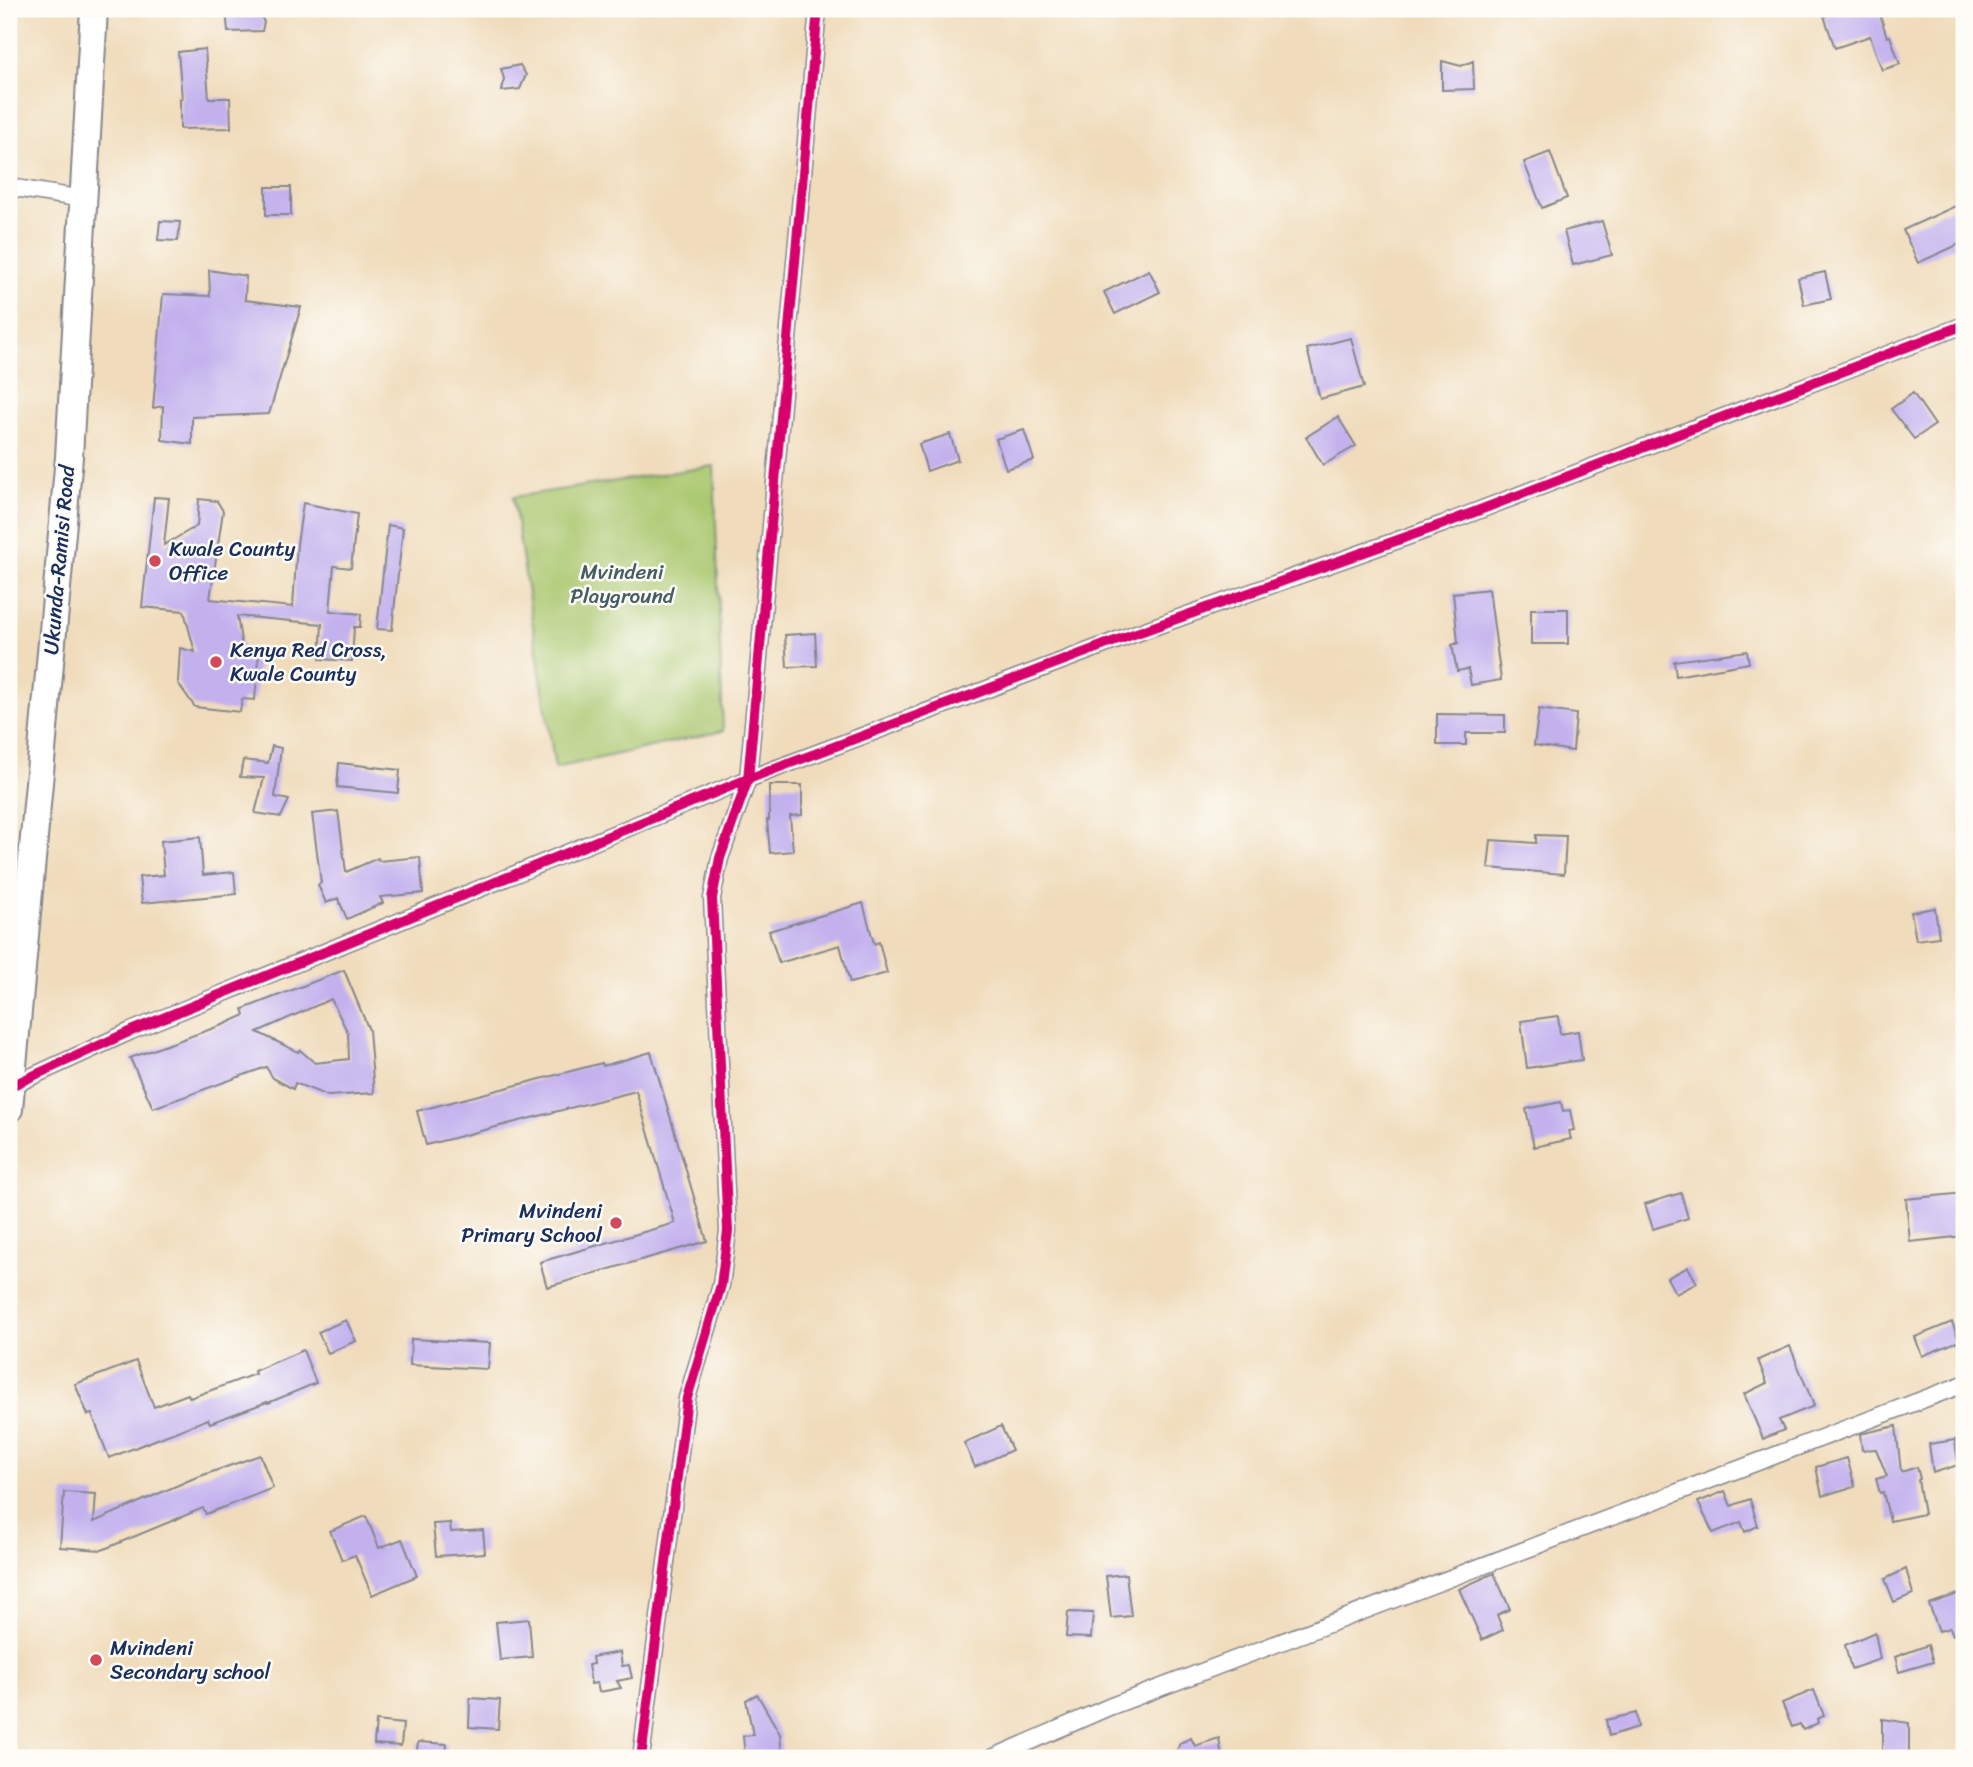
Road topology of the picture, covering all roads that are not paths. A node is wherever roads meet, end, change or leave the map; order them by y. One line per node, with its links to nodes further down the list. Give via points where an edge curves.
1 (94, 9): 4 (highway, Ukunda-Ramisi Road)
2 (818, 9): 6 (street)
3 (9, 187): 4 (street)
4 (83, 199): 7 (highway, Ukunda-Ramisi Road, via 69,457)
5 (1964, 325): 6 (street, via 1443,524)
6 (748, 779): 8 (street, via 131,1031); 10 (street, via 720,858 712,898 728,1231 721,1285 687,1398)
7 (11, 1041): 8 (highway, Ukunda-Ramisi Road)
8 (10, 1098)
9 (1964, 1384): 11 (street, via 1109,1707)
10 (641, 1758)
11 (992, 1758)

